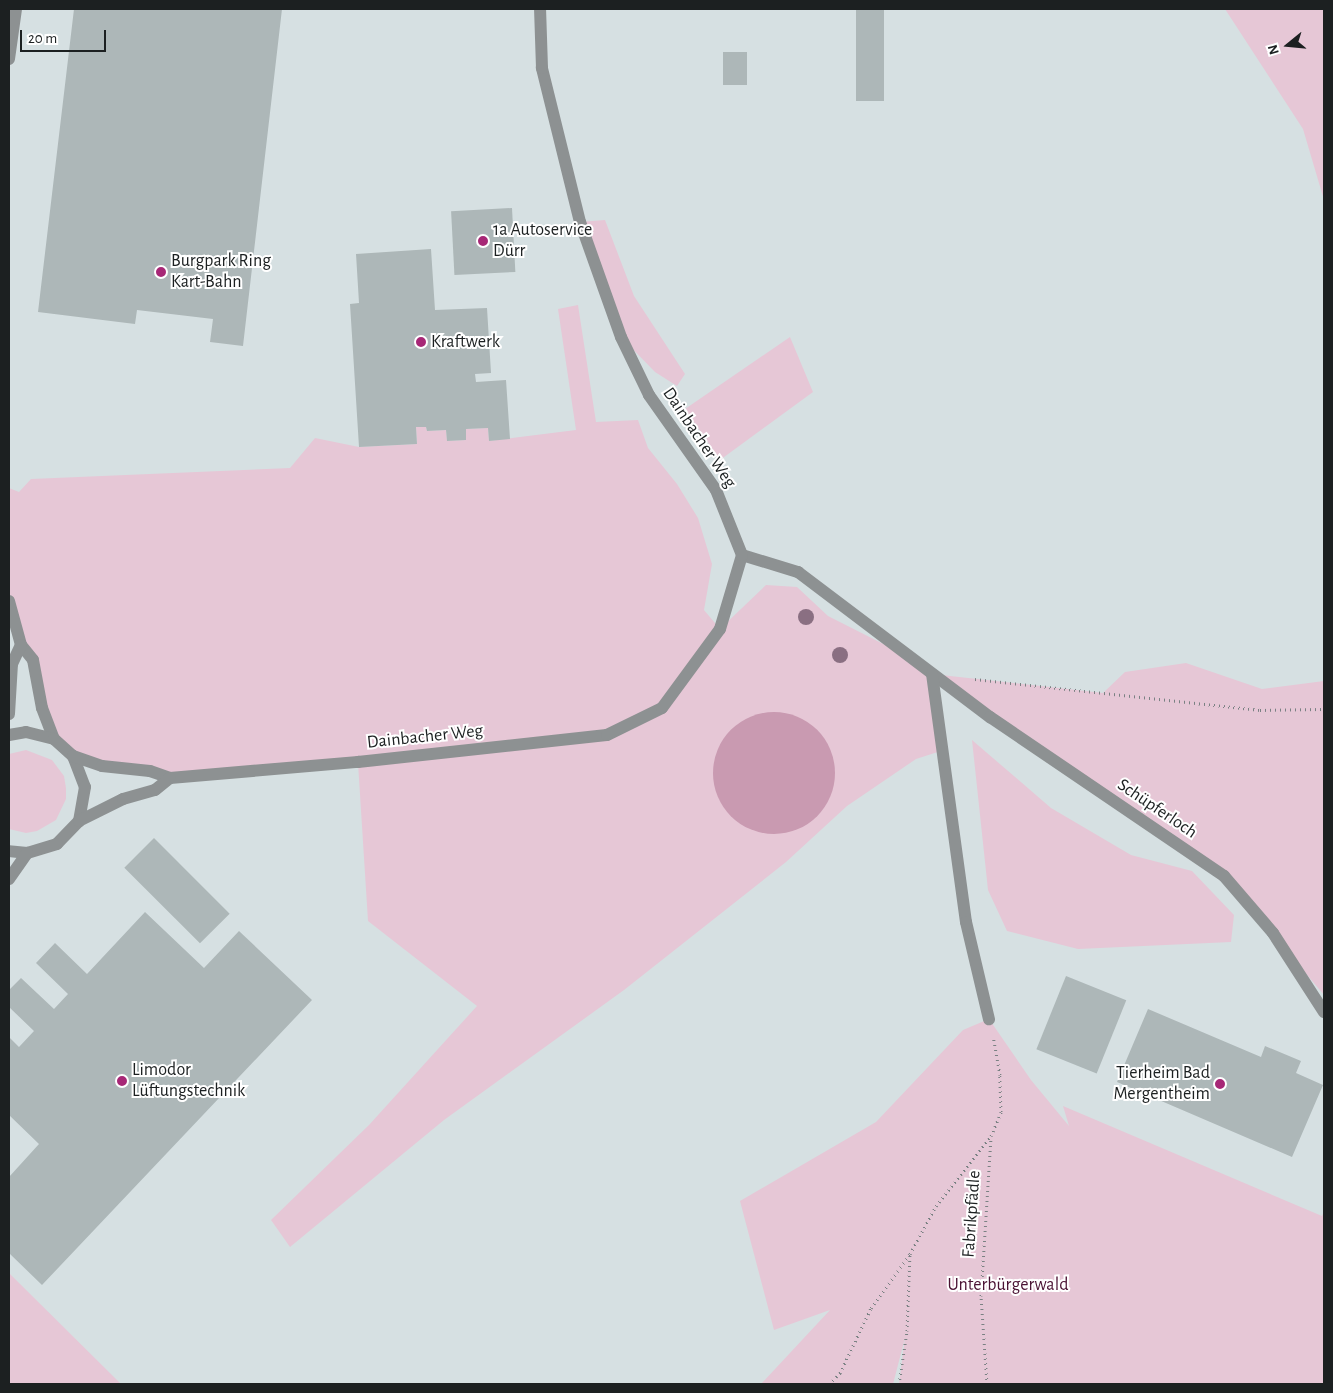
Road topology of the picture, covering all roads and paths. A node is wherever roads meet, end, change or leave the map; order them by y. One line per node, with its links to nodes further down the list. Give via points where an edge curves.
1 (16, 9): 3 (street)
2 (540, 9): 4 (street, Dainbacher Weg, via 542,68 580,222 621,337 649,395 716,490)
3 (9, 59)
4 (742, 555): 7 (street, Schüpferloch, via 798,572); 14 (street, Dainbacher Weg, via 720,629 662,708 607,735)
5 (9, 601): 6 (street)
6 (21, 645): 10 (street, via 12,664); 12 (street, via 33,660 42,708)
7 (932, 674): 19 (street, Schüpferloch, via 1224,876 1273,933); 20 (street, via 966,922)
8 (970, 678): 9 (path, via 1260,710)
9 (1324, 710)
10 (9, 714)
11 (10, 731): 12 (street, via 33,733)
12 (54, 740): 13 (street)
13 (73, 756): 14 (street, Dainbacher Weg, via 102,766 150,771); 15 (street, via 85,787)
14 (170, 778): 15 (street, Dainbacher Weg, via 155,790 123,798)
15 (79, 820): 17 (street, via 57,844)
16 (9, 851): 17 (street)
17 (27, 853): 18 (street)
18 (9, 879)
19 (1324, 1012)
20 (990, 1019): 21 (path, via 1000,1075 1001,1112)
21 (991, 1136): 22 (path, via 936,1206); 25 (path, Fabrikpfädle, via 981,1296)
22 (910, 1254): 23 (path, via 871,1308 840,1373); 24 (path, via 907,1331)
23 (829, 1384)
24 (899, 1384)
25 (987, 1384)

